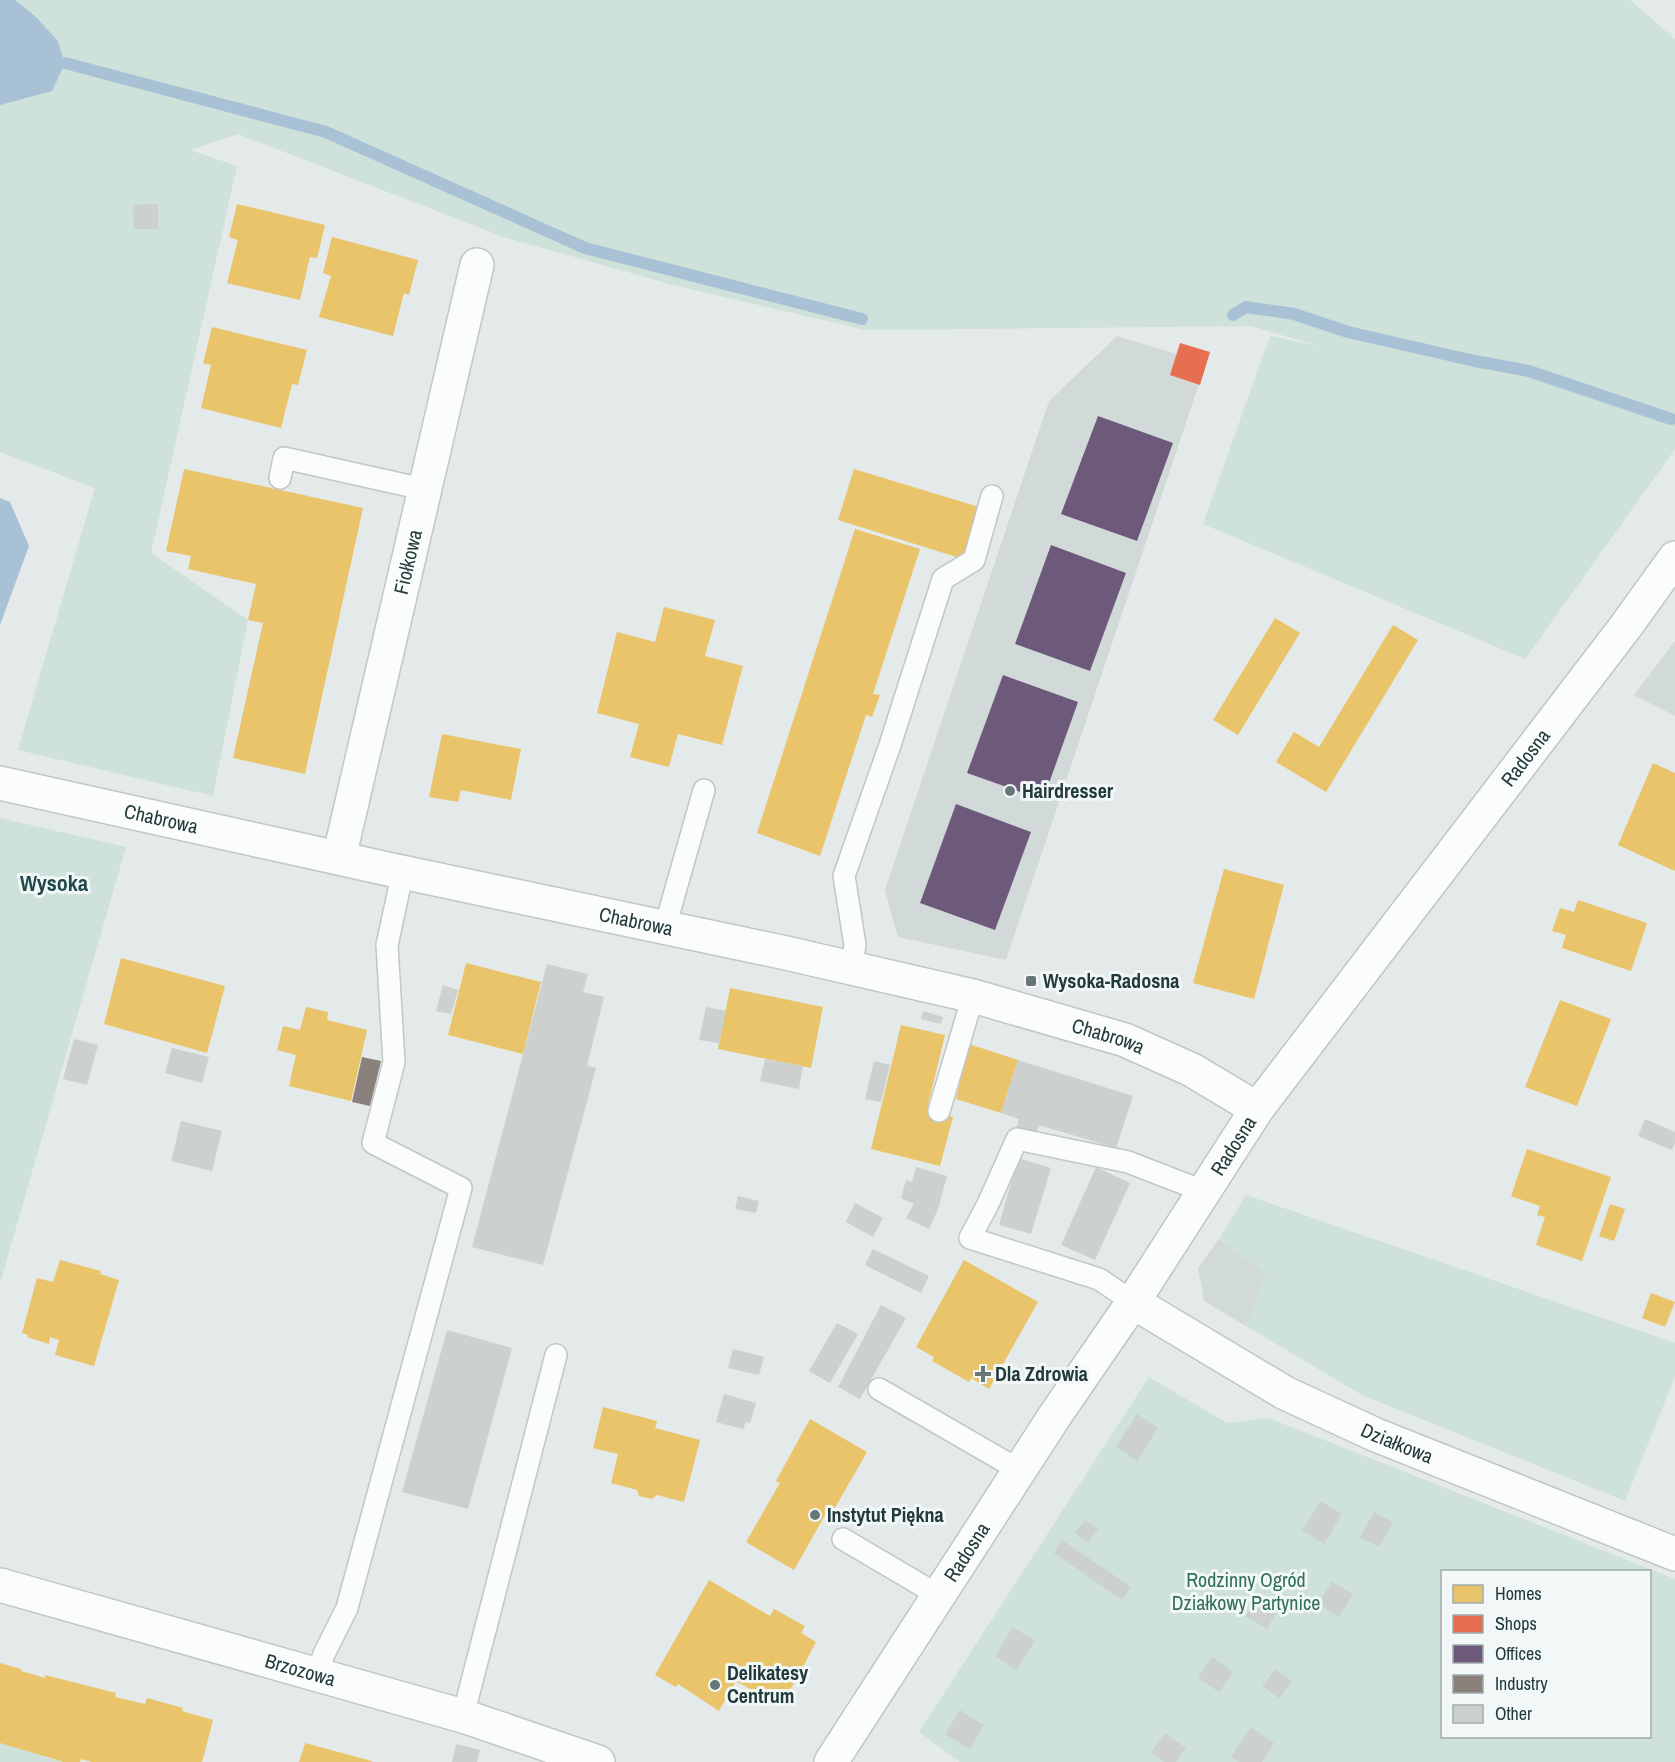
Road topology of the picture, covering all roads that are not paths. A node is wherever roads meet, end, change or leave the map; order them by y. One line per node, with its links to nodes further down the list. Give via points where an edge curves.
1 (477, 265): 3 (street, Fiołkowa)
2 (280, 478): 3 (lane, via 284,458)
3 (423, 489): 8 (street, Fiołkowa)
4 (992, 496): 11 (lane, via 974,560 943,579 844,876 855,945)
5 (1675, 558): 13 (street, Radosna)
6 (0, 783): 8 (street, Chabrowa)
7 (704, 790): 10 (lane)
8 (339, 858): 9 (street, Chabrowa)
9 (403, 872): 10 (street, Chabrowa); 24 (lane, via 387,945 394,1062 373,1143 461,1188 347,1608)
10 (664, 927): 11 (street, Chabrowa)
11 (851, 968): 12 (street, Chabrowa)
12 (973, 996): 13 (street, Chabrowa, via 1125,1040 1191,1070); 14 (lane)
13 (1257, 1109): 15 (street, Radosna)
14 (939, 1111)
15 (1203, 1191): 16 (street, Radosna); 16 (lane, via 1128,1162 1017,1139 970,1238 1099,1279)
16 (1133, 1302): 19 (street, Radosna); 21 (street, Działkowa, via 1285,1393 1376,1435)
17 (556, 1355): 25 (lane)
18 (879, 1389): 19 (lane)
19 (1019, 1470): 23 (street, Radosna)
20 (843, 1539): 23 (lane)
21 (1675, 1554)
22 (0, 1585): 24 (street, Brzozowa)
23 (938, 1595): 27 (street, Radosna)
24 (317, 1675): 25 (street, Brzozowa)
25 (463, 1716): 26 (street, Brzozowa)
26 (598, 1762)
27 (831, 1762)

